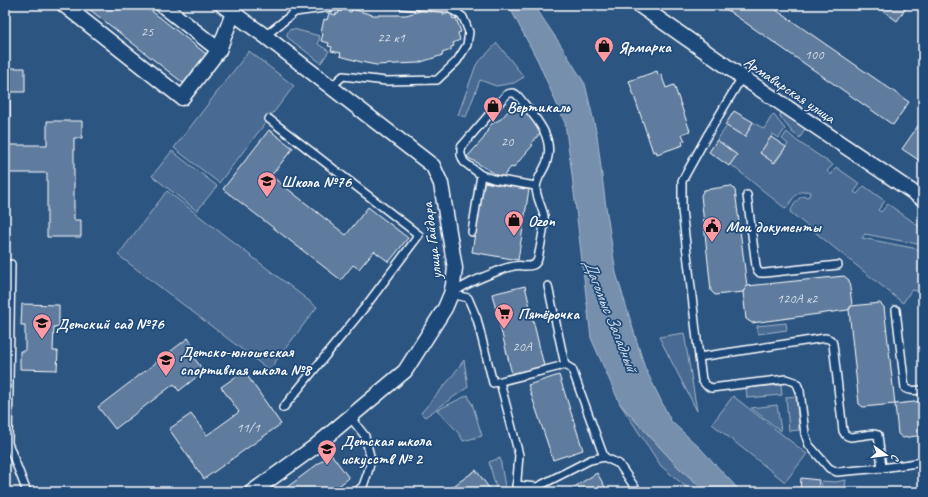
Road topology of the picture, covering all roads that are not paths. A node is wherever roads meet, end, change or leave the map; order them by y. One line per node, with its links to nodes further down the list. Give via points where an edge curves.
1 (64, 5): 8 (street, via 182,98)
2 (162, 5): 8 (street)
3 (346, 5): 7 (lane, via 295,12)
4 (402, 5): 10 (lane, via 448,8 463,16 469,32 467,45 457,61 437,80 386,81 343,76)
5 (638, 5): 9 (street, Армавирская улица)
6 (228, 9): 7 (street, улица Гайдара); 8 (street)
7 (265, 36): 10 (street, улица Гайдара)
8 (219, 50)
9 (742, 77): 15 (street, Армавирская улица); 22 (lane, via 682,180 682,210)
10 (331, 86): 20 (street, улица Гайдара, via 434,166 441,184 454,258)
11 (269, 119): 26 (lane, via 420,235)
12 (481, 175): 13 (lane); 13 (lane, via 464,162 461,147 506,95 513,93 542,127 547,138 548,159); 16 (lane)
13 (536, 186): 20 (lane, via 544,220 537,262 530,267 506,268 472,281)
14 (747, 195): 18 (lane, via 757,270 760,273)
15 (923, 199)
16 (472, 232)
17 (11, 264): 32 (lane, via 8,443)
18 (838, 265)
19 (548, 286): 23 (lane)
20 (451, 294): 24 (lane, via 468,298 477,319 493,383); 27 (street, улица Гайдара, via 445,308 405,371)
21 (896, 310): 25 (lane, via 905,388 912,391)
22 (699, 357): 30 (lane, via 702,380 711,388 786,379 795,382 800,391 809,445 829,468 837,472); 30 (lane, via 825,338 832,340 844,434 851,437 878,435)
23 (565, 364): 24 (lane); 28 (lane, via 572,369)
24 (500, 382): 31 (lane, via 518,455)
25 (923, 390)
26 (283, 408)
27 (350, 417): 33 (street, улица Гайдара, via 313,448); 34 (lane, via 365,436 371,460 363,486)
28 (604, 457): 31 (lane, via 590,460 537,487); 35 (lane, via 619,464)
29 (923, 462): 30 (lane)
30 (882, 468)
31 (516, 489)
32 (27, 492)
33 (252, 492)
34 (356, 492)
35 (638, 492)

